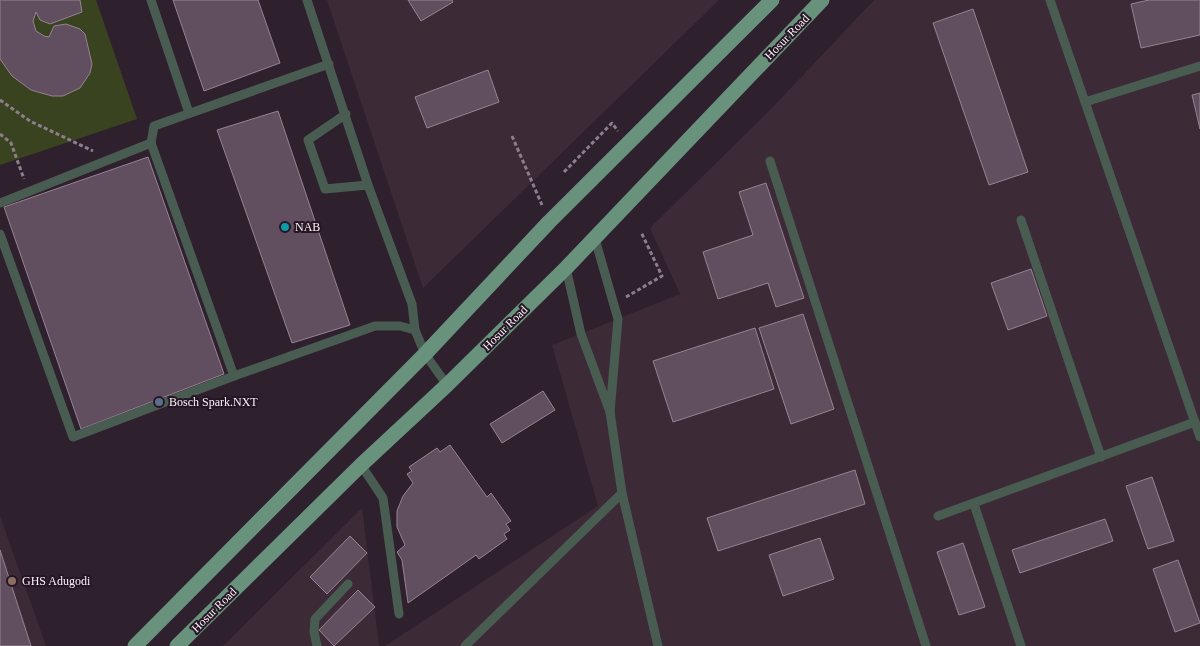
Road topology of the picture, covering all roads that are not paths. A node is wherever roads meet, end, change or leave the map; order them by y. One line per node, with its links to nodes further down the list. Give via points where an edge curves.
1 (151, 0): 9 (lane)
2 (307, 0): 6 (lane)
3 (772, 0): 20 (main road, via 550,222)
4 (822, 0): 17 (main road, Hosur Road)
5 (1050, 0): 8 (lane)
6 (330, 64): 9 (lane); 10 (lane)
7 (1200, 66): 8 (lane)
8 (1085, 102): 24 (lane)
9 (189, 113): 11 (lane, via 154,126)
10 (346, 114): 13 (lane); 13 (lane, via 308,140 325,189)
11 (151, 143): 14 (lane); 21 (lane)
12 (770, 161): 38 (lane)
13 (368, 185): 19 (lane, via 412,304)
14 (0, 203)
15 (1021, 220): 26 (lane)
16 (0, 234): 21 (lane, via 73,437)
17 (595, 239): 18 (main road, Hosur Road); 23 (lane, via 618,319)
18 (566, 268): 22 (main road, Hosur Road); 23 (lane, via 580,334)
19 (415, 330): 20 (lane); 21 (lane, via 375,326)
20 (425, 354): 22 (lane); 33 (main road)
21 (234, 376)
22 (447, 385): 27 (main road, Hosur Road)
23 (610, 412): 28 (lane)
24 (1195, 422): 25 (lane); 26 (lane)
25 (1200, 435)
26 (1101, 457): 29 (lane)
27 (360, 465): 32 (lane, via 383,498); 34 (main road, Hosur Road)
28 (622, 493): 36 (lane); 37 (lane)
29 (974, 504): 30 (lane); 39 (lane)
30 (938, 516)
31 (348, 584): 35 (lane, via 315,619)
32 (399, 614)
33 (134, 646)
34 (177, 646)
35 (318, 646)
36 (466, 646)
37 (658, 646)
38 (926, 646)
39 (1021, 646)

